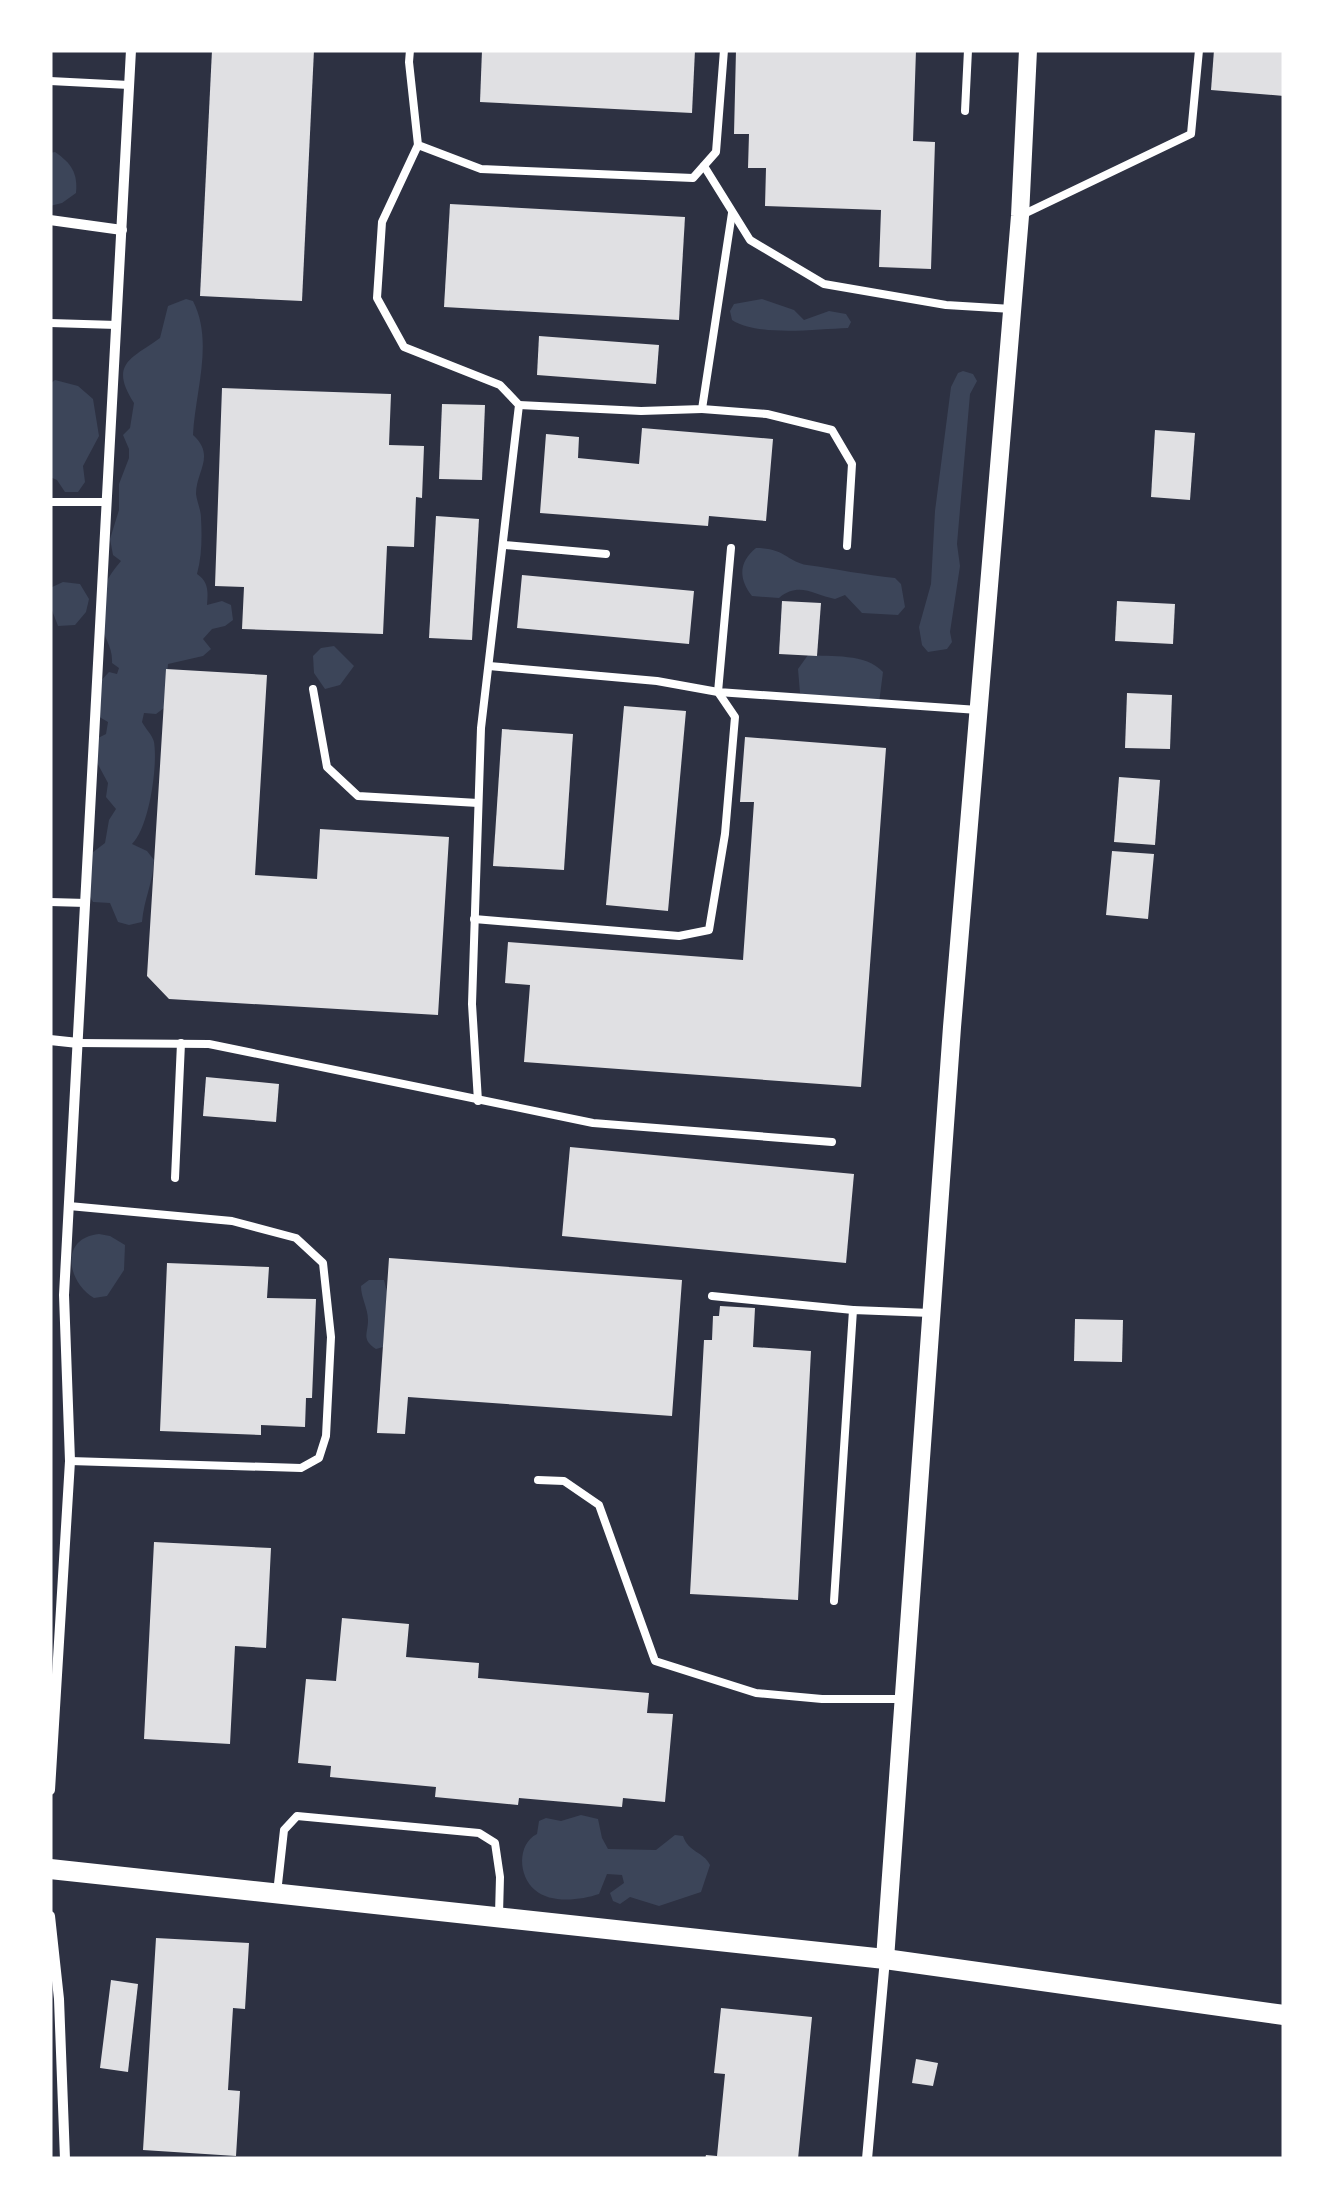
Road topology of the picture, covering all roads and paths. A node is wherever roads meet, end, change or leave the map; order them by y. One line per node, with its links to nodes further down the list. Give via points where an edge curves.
1 (131, 50): 8 (street)
2 (410, 50): 10 (lane)
3 (724, 50): 11 (lane, via 716,152)
4 (968, 50): 9 (lane)
5 (1028, 50): 13 (street)
6 (1199, 50): 13 (lane, via 1192,134)
7 (50, 81): 8 (lane)
8 (129, 85): 15 (street)
9 (965, 111)
10 (418, 144): 11 (lane, via 481,169 693,178); 19 (lane, via 382,222 378,298 404,347 500,385)
11 (704, 166): 12 (lane)
12 (732, 212): 16 (lane, via 750,240 824,284 946,306); 20 (lane)
13 (1020, 216): 16 (street)
14 (50, 220): 15 (street)
15 (122, 230): 18 (street)
16 (1012, 309): 30 (street)
17 (50, 323): 18 (lane)
18 (117, 325): 22 (street)
19 (519, 406): 20 (lane); 23 (lane)
20 (702, 409): 24 (lane, via 768,414 832,430 852,464)
21 (50, 502): 22 (lane)
22 (107, 502): 33 (street)
23 (505, 545): 26 (lane); 27 (lane)
24 (847, 546)
25 (731, 548): 29 (lane)
26 (606, 554)
27 (489, 666): 29 (lane); 31 (lane)
28 (313, 688): 31 (lane, via 327,768 358,796)
29 (718, 692): 30 (lane); 34 (lane, via 736,718 709,930 679,936)
30 (978, 710): 44 (street)
31 (478, 803): 34 (lane)
32 (50, 902): 33 (lane)
33 (86, 903): 36 (street)
34 (474, 919): 38 (lane)
35 (50, 1040): 36 (street)
36 (78, 1043): 37 (lane); 41 (street)
37 (181, 1043): 38 (lane); 40 (lane)
38 (478, 1100): 39 (lane, via 593,1124)
39 (832, 1142)
40 (174, 1178)
41 (69, 1206): 45 (street, via 64,1295); 45 (lane, via 232,1221 296,1238 323,1263 331,1337 326,1436 312,1464)
42 (712, 1296): 43 (lane)
43 (854, 1310): 44 (lane); 47 (lane)
44 (932, 1313): 48 (street)
45 (70, 1461): 49 (street)
46 (538, 1480): 48 (lane, via 564,1481 599,1506 655,1662 756,1694)
47 (834, 1601)
48 (904, 1699): 54 (street)
49 (50, 1790)
50 (50, 1869): 51 (main road)
51 (277, 1893): 53 (main road); 53 (lane, via 284,1830 297,1816 479,1833 496,1843)
52 (50, 1916): 56 (street)
53 (499, 1917): 54 (main road)
54 (886, 1959): 55 (main road); 57 (street)
55 (1284, 2015)
56 (64, 2159)
57 (867, 2159)

